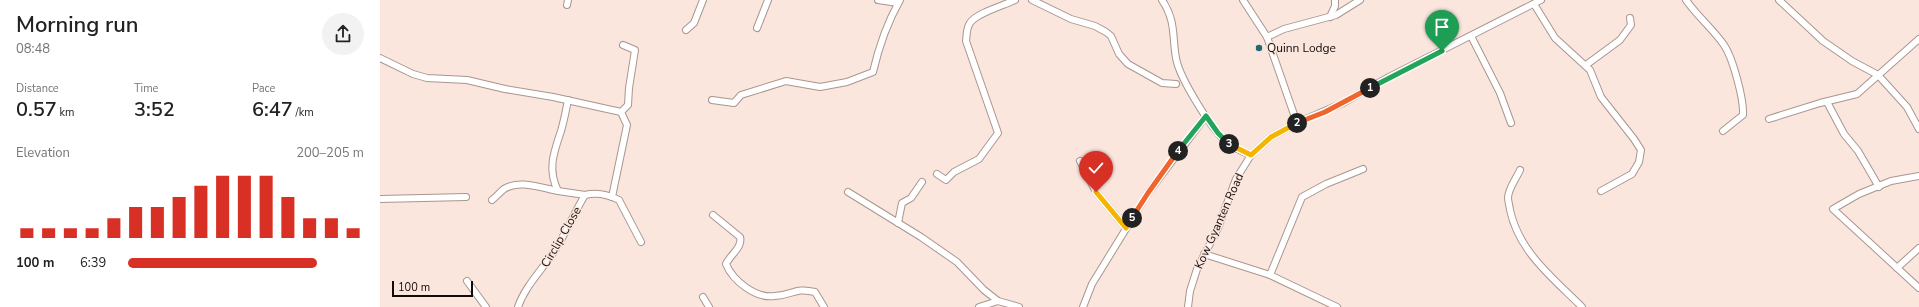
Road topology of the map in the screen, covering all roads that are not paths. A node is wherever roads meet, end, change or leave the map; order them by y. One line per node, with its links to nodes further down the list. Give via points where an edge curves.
1 (703, 0): 18 (street, via 694,23)
2 (768, 0): 17 (street)
3 (878, 0): 13 (street)
4 (1016, 0): 41 (street, via 980,15 971,21 967,29 966,41 998,133 979,159 954,172 946,180)
5 (1032, 0): 26 (street, via 1070,19 1106,32 1128,64 1162,83)
6 (1162, 0): 31 (street, via 1172,19 1180,74)
7 (1243, 0): 20 (street)
8 (1335, 0): 15 (street, via 1336,6)
9 (1360, 0): 15 (street)
10 (1541, 0): 14 (street, Kow Gyanten Road)
11 (1686, 0): 36 (street, via 1724,45 1734,69 1743,115)
12 (1779, 0): 25 (street, via 1823,41)
13 (899, 1): 28 (street, via 884,33 873,72 847,82 820,87 786,80 741,95 734,103)
14 (1534, 4): 19 (street, Kow Gyanten Road); 24 (street, via 1555,38)
15 (1330, 17): 20 (street)
16 (1630, 18): 24 (street, via 1631,25 1623,37)
17 (756, 28)
18 (686, 30)
19 (1471, 36): 33 (street, Kow Gyanten Road, via 1343,103); 34 (street)
20 (1267, 37): 33 (street)
21 (1919, 39): 25 (street)
22 (623, 45): 30 (street, via 635,50 628,105)
23 (380, 58): 27 (street, via 427,78 467,80)
24 (1586, 65): 46 (street, via 1593,75 1601,97 1641,150 1639,162 1632,174)
25 (1878, 75): 29 (street, via 1857,94); 35 (street, via 1907,107)
26 (1176, 84)
27 (568, 100): 30 (street); 45 (street, via 551,167)
28 (712, 100)
29 (1827, 102): 32 (street); 44 (street, via 1844,134 1858,151)
30 (621, 112): 50 (street, via 627,125)
31 (1206, 116): 37 (street, via 1229,144); 55 (street, via 1148,193)
32 (1770, 119)
33 (1297, 123): 37 (street, Kow Gyanten Road, via 1271,137)
34 (1512, 123)
35 (1919, 129)
36 (1723, 131)
37 (1251, 155): 58 (street, Kow Gyanten Road, via 1236,179 1218,228)
38 (1080, 162): 55 (street, via 1096,192)
39 (1364, 169): 60 (street, via 1302,197)
40 (1520, 170): 74 (street, via 1508,199 1520,241)
41 (937, 174)
42 (1919, 176): 44 (street, via 1891,181)
43 (922, 182): 54 (street, via 911,198 902,203)
44 (1879, 187): 59 (street, via 1859,194 1833,209)
45 (558, 191): 48 (street); 52 (street, via 527,184 504,189)
46 (1601, 191)
47 (848, 192): 54 (street)
48 (585, 195): 50 (street, Circlip Close, via 596,192); 66 (street, Circlip Close, via 556,248 521,297)
49 (466, 197): 51 (street)
50 (612, 197): 56 (street, via 621,204)
51 (380, 199)
52 (492, 200)
53 (713, 215): 68 (street, via 742,241 726,264 742,285 774,297 803,289 815,292)
54 (898, 223): 64 (street, via 957,262)
55 (1126, 228): 71 (street, via 1092,284)
56 (641, 242)
57 (1919, 248): 59 (street)
58 (1204, 254): 60 (street); 72 (street, Kow Gyanten Road, via 1193,281)
59 (1897, 268): 62 (street)
60 (1270, 275): 73 (street)
61 (467, 281): 65 (street)
62 (1919, 288)
63 (703, 297): 67 (street)
64 (998, 301): 69 (street); 70 (street)
65 (486, 307)
66 (518, 307)
67 (710, 307)
68 (824, 307)
69 (979, 307)
70 (1019, 307)
71 (1084, 307)
72 (1188, 307)
73 (1338, 307)
74 (1582, 307)

